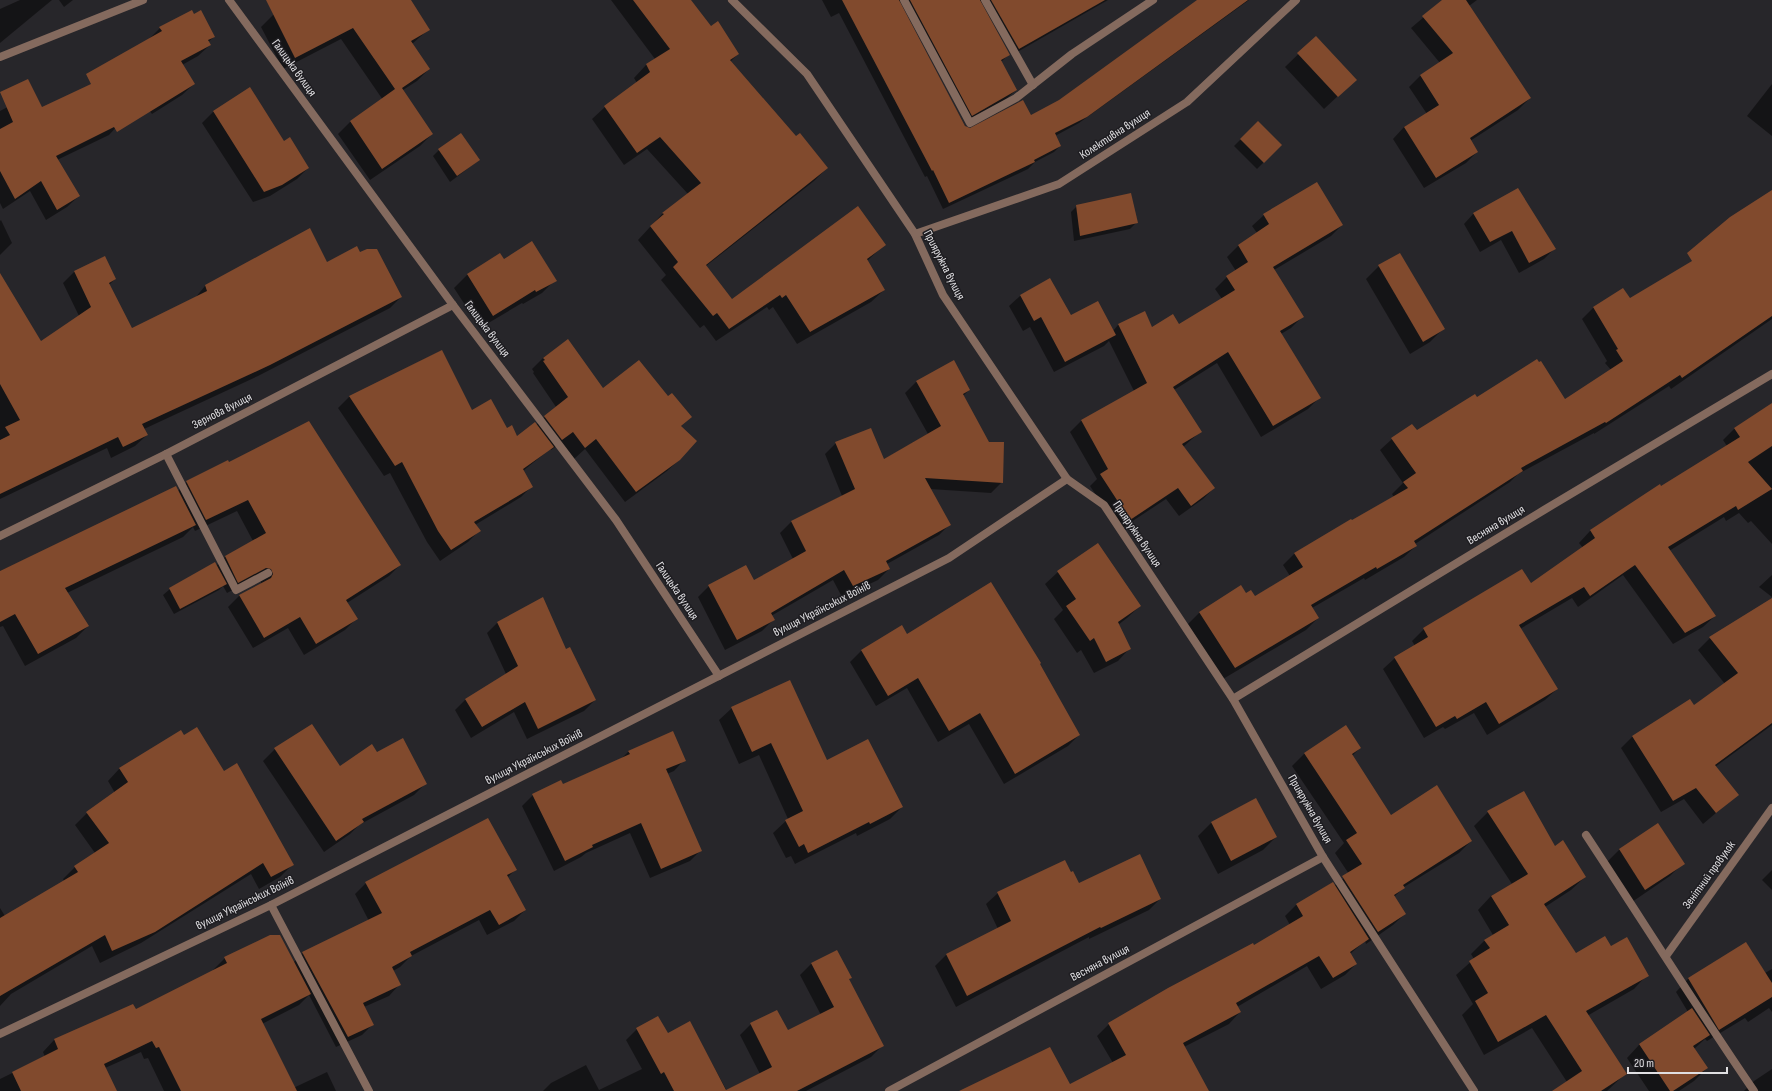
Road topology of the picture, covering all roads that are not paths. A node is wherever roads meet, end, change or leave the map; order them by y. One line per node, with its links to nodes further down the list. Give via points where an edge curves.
1 (143, 0): 8 (street)
2 (229, 0): 11 (street, Галицька вулиця)
3 (732, 0): 10 (street, Прияружна вулиця, via 807,74)
4 (904, 0): 9 (street, via 970,123 1016,98)
5 (985, 0): 9 (street)
6 (1153, 0): 9 (street, via 1072,54)
7 (1296, 0): 10 (street, Колективна вулиця, via 1187,102 1060,184)
8 (0, 57)
9 (1033, 85)
10 (915, 234): 14 (street, Прияружна вулиця, via 943,295)
11 (454, 305): 13 (street, Зернова вулиця); 17 (street, Галицька вулиця, via 616,520)
12 (1772, 374): 18 (street, Весняна вулиця)
13 (166, 454): 15 (street, Зернова вулиця); 16 (street, via 236,590)
14 (1067, 479): 17 (street, вулиця Українських Воїнів, via 949,558); 18 (street, Прияружна вулиця, via 1104,505)
15 (0, 536)
16 (268, 573)
17 (719, 676): 22 (street, вулиця Українських Воїнів)
18 (1233, 699): 21 (street, Прияружна вулиця)
19 (1772, 808): 23 (street, Зенітний провулок)
20 (1586, 835): 23 (street)
21 (1324, 857): 26 (street, Весняна вулиця); 27 (street, Прияружна вулиця)
22 (271, 906): 24 (street, вулиця Українських Воїнів); 25 (street)
23 (1666, 956): 28 (street)
24 (0, 1034)
25 (369, 1091)
26 (888, 1091)
27 (1474, 1091)
28 (1754, 1091)

